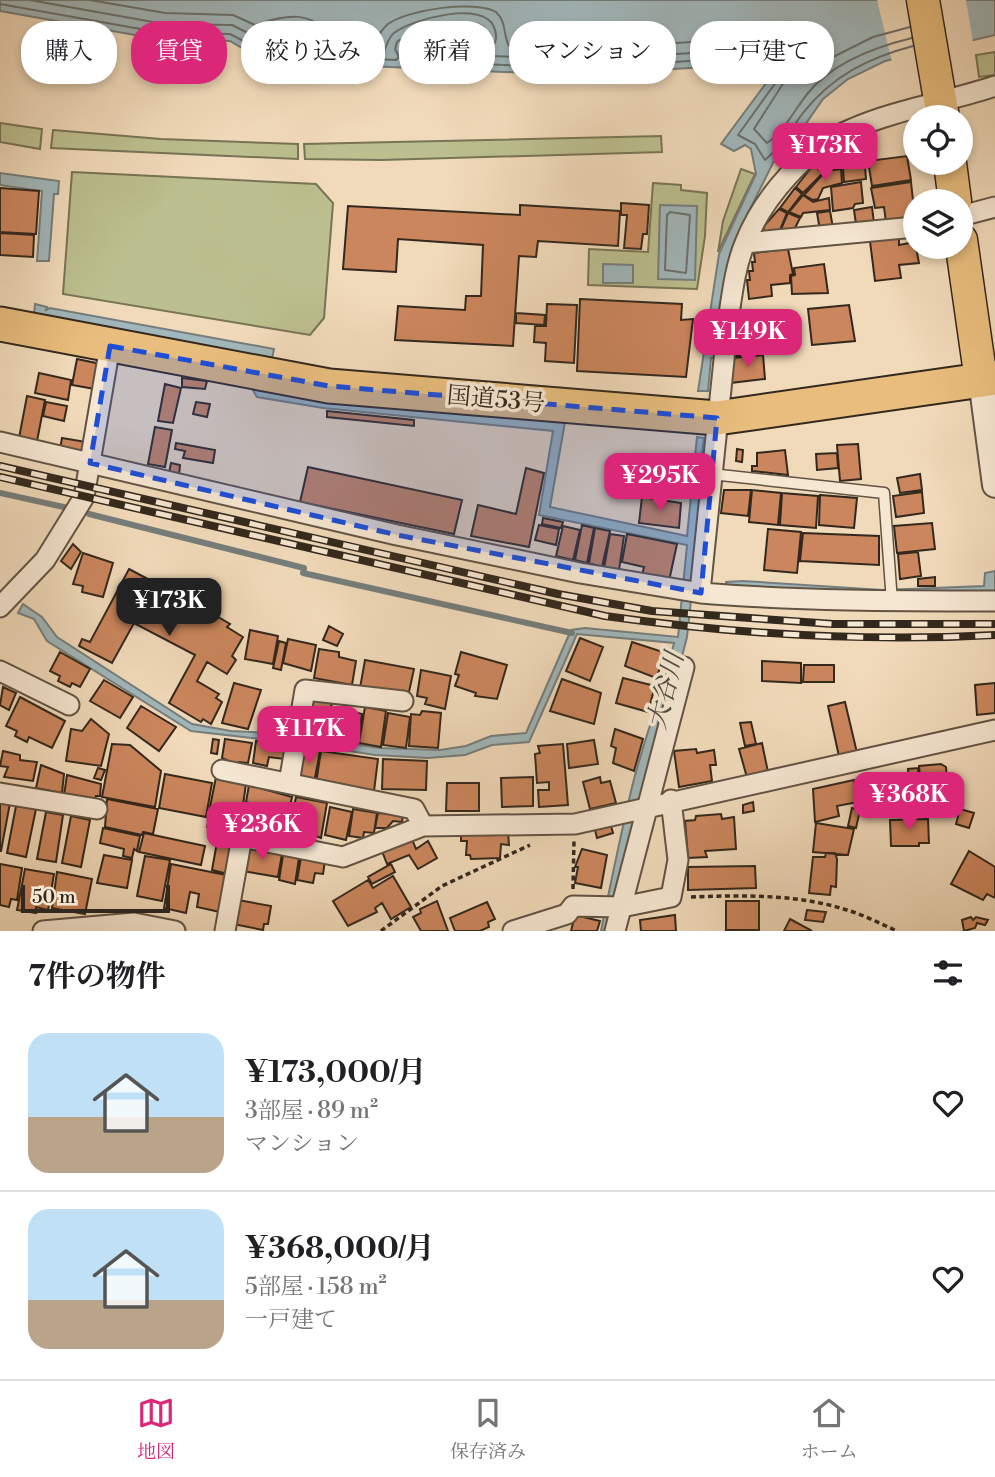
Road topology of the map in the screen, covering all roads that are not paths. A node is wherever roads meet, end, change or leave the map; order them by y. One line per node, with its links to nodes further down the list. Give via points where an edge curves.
1 (923, 0): 3 (main road)
2 (995, 86): 3 (street)
3 (940, 99): 7 (street, via 850,129 814,150 783,183)
4 (995, 207): 5 (street)
5 (973, 213)
6 (903, 228): 7 (street)
7 (744, 243): 12 (street, via 734,281)
8 (965, 259): 11 (main road)
9 (0, 324): 10 (highway, 国道53号)
10 (110, 346): 12 (highway, 国道53号, via 328,386); 14 (street)
11 (988, 379): 12 (highway, 国道53号); 16 (street)
12 (718, 418): 15 (street)
13 (0, 442): 14 (street)
14 (90, 463): 17 (street, via 397,534); 20 (street, via 84,497 44,560)
15 (711, 474): 17 (street); 19 (lane, via 884,493)
16 (995, 485)
17 (692, 592): 19 (street)
18 (995, 601): 19 (street)
19 (892, 602)
20 (0, 607)
21 (684, 667): 30 (street)
22 (0, 671): 24 (street)
23 (402, 701): 27 (street, via 306,690)
24 (69, 705)
25 (995, 730): 29 (street)
26 (222, 770): 27 (street)
27 (289, 783): 32 (street, via 414,809)
28 (0, 793): 31 (street)
29 (671, 800): 30 (street); 33 (street, via 678,860 671,897)
30 (649, 805): 32 (street, via 575,824); 33 (street)
31 (97, 809)
32 (423, 825): 36 (street, via 343,856 242,837)
33 (614, 907): 37 (street, via 573,906 567,914); 38 (street)
34 (43, 931): 35 (street, via 134,923)
35 (175, 931)
36 (225, 931)
37 (513, 931)
38 (615, 931)

